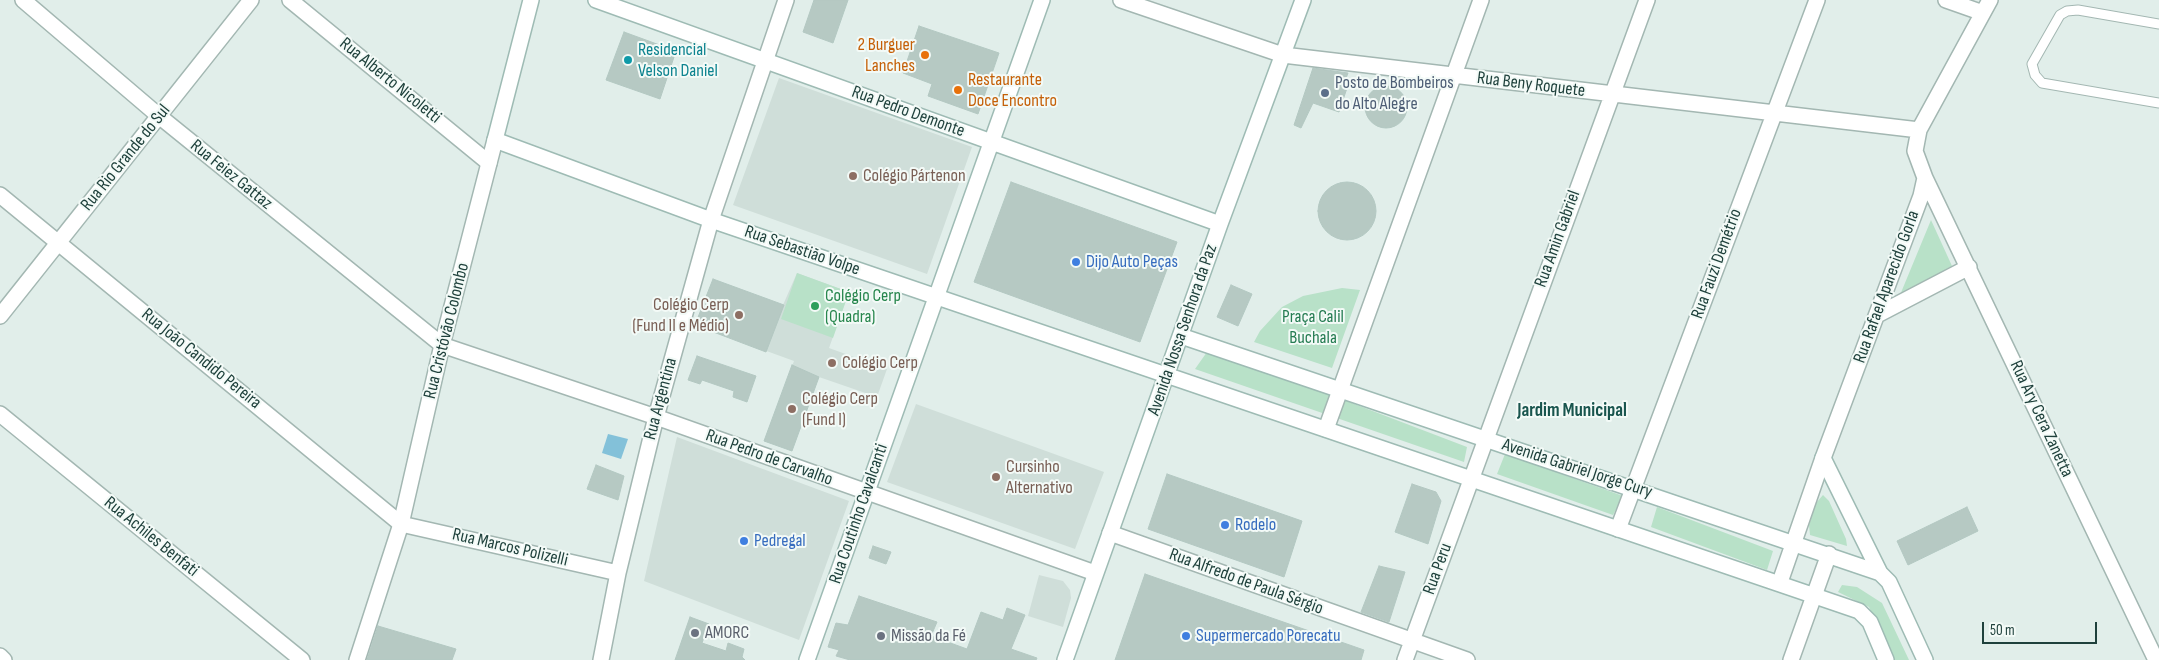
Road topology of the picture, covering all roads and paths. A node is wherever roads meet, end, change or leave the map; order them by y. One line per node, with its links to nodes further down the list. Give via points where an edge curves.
1 (22, 0): 22 (street, Rua Feiez Gattaz)
2 (252, 0): 22 (street, Rua Rio Grande do Sul)
3 (290, 0): 26 (street, Rua Alberto Nicoletti)
4 (596, 0): 17 (street, Rua Pedro Demonte)
5 (786, 0): 17 (street, Rua Argentina)
6 (1042, 0): 25 (street, Rua Coutinho Cavalcanti)
7 (1121, 0): 16 (street, Rua Beny Roquete)
8 (1303, 0): 16 (street, Avenida Nossa Senhora da Paz)
9 (1481, 0): 18 (street)
10 (1647, 0): 19 (street, Rua Amin Gabriel)
11 (1817, 0): 21 (street, Rua Fauzi Demétrio)
12 (1946, 0): 14 (street)
13 (530, 1): 24 (street, Rua Cristóvão Colombo)
14 (1987, 7): 23 (street)
15 (2159, 24): 20 (lane, via 2078,10 2067,11 2060,15 2032,64 2042,83)
16 (1283, 55): 18 (street, Rua Beny Roquete); 30 (street, Avenida Nossa Senhora da Paz)
17 (764, 61): 25 (street, Rua Pedro Demonte); 29 (street, Rua Argentina)
18 (1453, 75): 19 (street, Rua Beny Roquete); 39 (street)
19 (1612, 94): 21 (street, Rua Beny Roquete); 43 (street, Rua Amin Gabriel)
20 (2159, 103)
21 (1773, 113): 23 (street, Rua Beny Roquete); 46 (street, Rua Fauzi Demétrio)
22 (159, 116): 31 (street, Rua Rio Grande do Sul); 37 (street, Rua Feiez Gattaz)
23 (1919, 130): 27 (street, via 1915,151)
24 (495, 140): 26 (street, Rua Cristóvão Colombo); 29 (street, Rua Sebastião Volpe)
25 (991, 142): 30 (street, Rua Pedro Demonte); 33 (street, Rua Coutinho Cavalcanti)
26 (490, 163): 37 (street, Rua Cristóvão Colombo)
27 (1925, 178): 32 (street, Rua Ary Cera Zanetta); 34 (street, Rua Rafael Aparecido Gorla)
28 (0, 195): 31 (street, Rua João Candido Pereira)
29 (711, 220): 33 (street, Rua Sebastião Volpe); 41 (street, Rua Argentina)
30 (1220, 224): 36 (street, Avenida Nossa Senhora da Paz)
31 (58, 242): 35 (street, Rua Rio Grande do Sul); 48 (street, Rua João Candido Pereira)
32 (1969, 267): 34 (street); 71 (street, Rua Ary Cera Zanetta)
33 (936, 296): 38 (street, Rua Sebastião Volpe); 47 (street, Rua Coutinho Cavalcanti)
34 (1877, 315): 44 (street, Rua Rafael Aparecido Gorla)
35 (0, 316)
36 (1181, 336): 38 (street, Avenida Nossa Senhora da Paz); 39 (street, Avenida Gabriel Jorge Cury)
37 (442, 346): 41 (street, Rua Pedro de Carvalho); 48 (street, Rua Cristóvão Colombo)
38 (1167, 376): 42 (street); 50 (street, Avenida Nossa Senhora da Paz)
39 (1340, 388): 42 (street); 43 (street, Avenida Gabriel Jorge Cury)
40 (0, 414): 61 (street, Rua Achiles Benfati)
41 (656, 417): 47 (street, Rua Pedro de Carvalho); 53 (street, Rua Argentina)
42 (1326, 429): 45 (street)
43 (1485, 439): 45 (street, Rua Amin Gabriel); 46 (street, Avenida Gabriel Jorge Cury)
44 (1823, 458): 51 (street, Rua Rafael Aparecido Gorla); 55 (street)
45 (1470, 478): 49 (street); 58 (street, Rua Peru)
46 (1634, 488): 49 (street, Rua Fauzi Demétrio); 51 (street, Avenida Gabriel Jorge Cury)
47 (866, 492): 54 (street, Rua Pedro de Carvalho); 64 (street, Rua Coutinho Cavalcanti)
48 (401, 524): 53 (street, Rua Marcos Polizelli); 62 (street, Rua Cristóvão Colombo)
49 (1618, 529): 56 (street)
50 (1110, 533): 54 (street, Avenida Nossa Senhora da Paz); 58 (street, Rua Alfredo de Paula Sérgio)
51 (1794, 542): 52 (street, Avenida Gabriel Jorge Cury); 56 (street, Rua Rafael Aparecido Gorla)
52 (1829, 554): 55 (street, Avenida Gabriel Jorge Cury); 57 (street)
53 (618, 573): 63 (street, Rua Argentina)
54 (1095, 573): 65 (street, Avenida Nossa Senhora da Paz)
55 (1880, 573): 70 (street, via 1889,582)
56 (1780, 582): 57 (street)
57 (1814, 594): 68 (street); 69 (street, via 1859,611 1870,622)
58 (1412, 641): 66 (street, Rua Peru); 67 (street, Rua Alfredo de Paula Sérgio)
59 (0, 656): 60 (street)
60 (4, 660)
61 (302, 660)
62 (357, 660)
63 (601, 660)
64 (807, 660)
65 (1065, 660)
66 (1406, 660)
67 (1467, 660)
68 (1791, 660)
69 (1886, 660)
70 (1924, 660)
71 (2156, 660)

